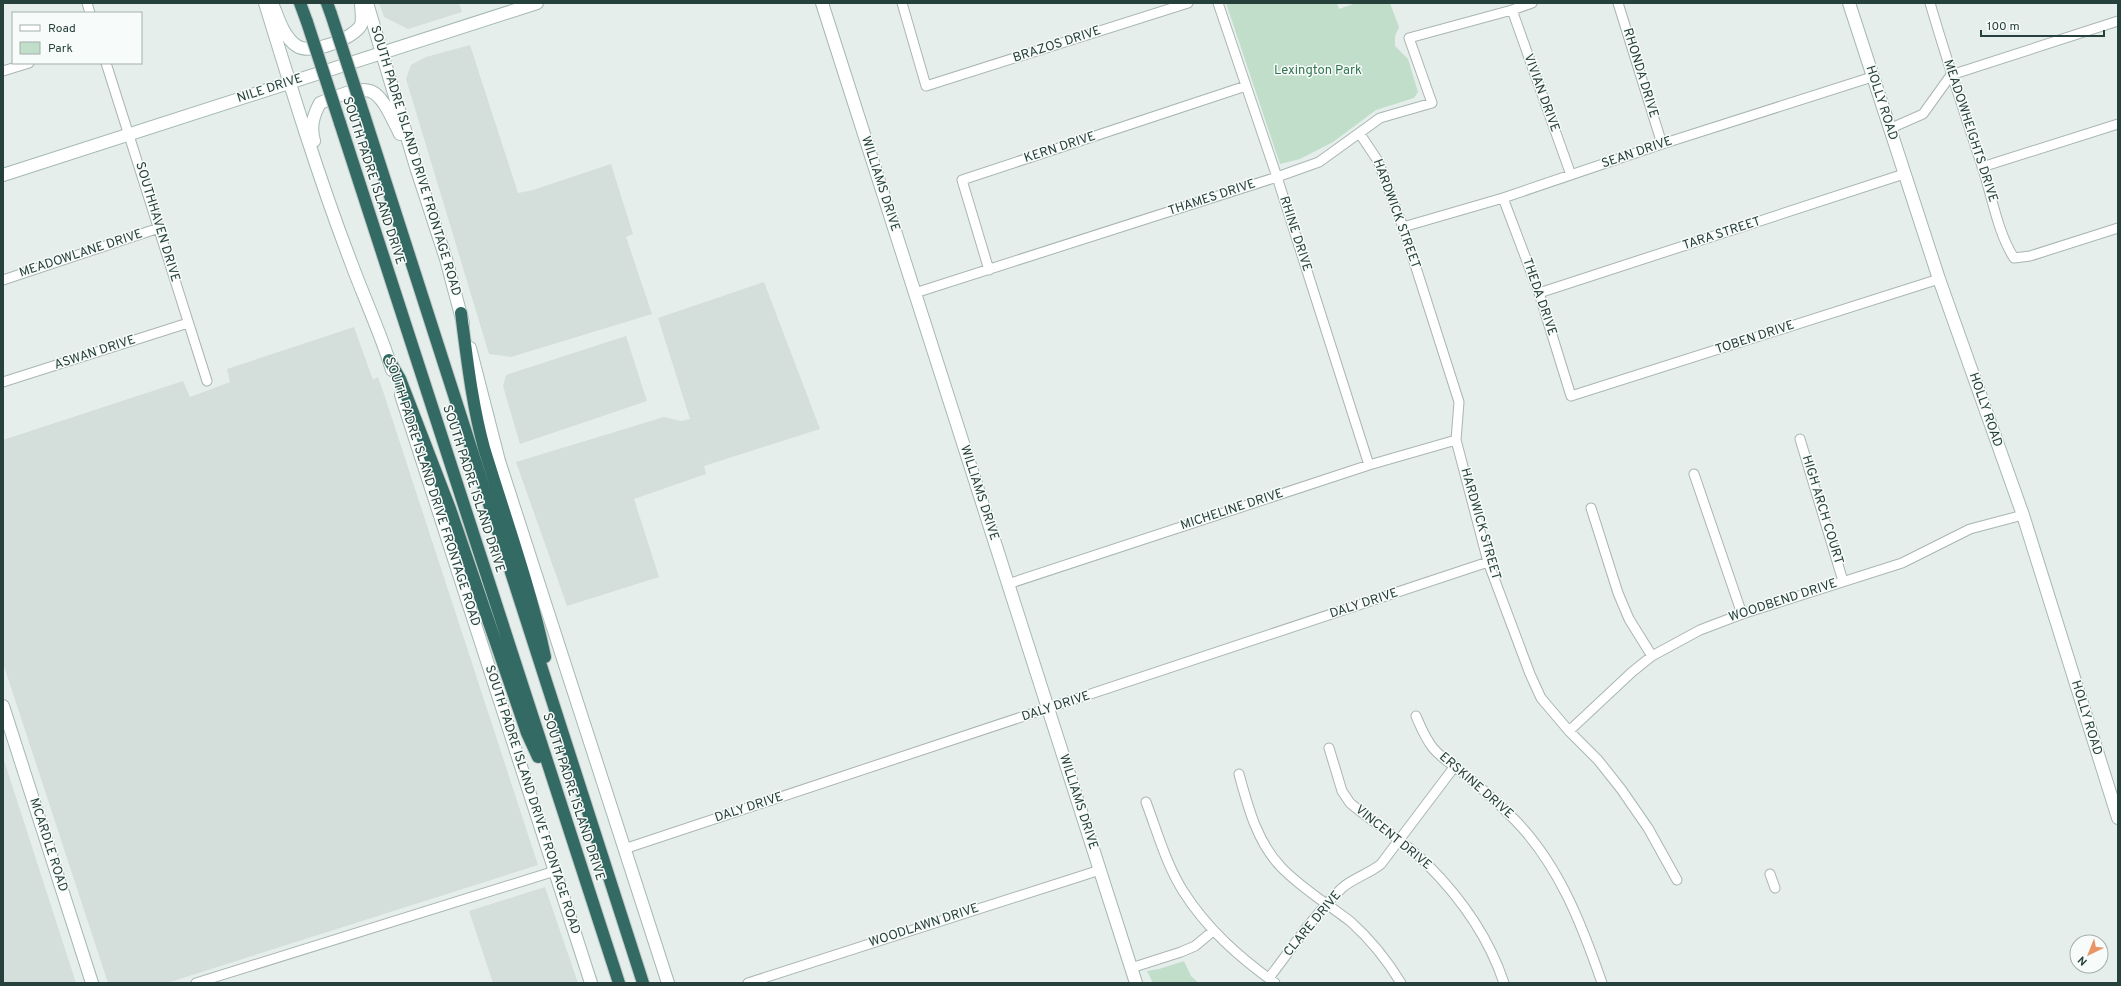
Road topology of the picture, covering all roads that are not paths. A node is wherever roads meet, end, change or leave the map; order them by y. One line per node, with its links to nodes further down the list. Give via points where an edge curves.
1 (265, 3): 24 (main road, SOUTH PADRE ISLAND DRIVE FRONTAGE ROAD)
2 (272, 3): 4 (main road, via 284,31 296,45 305,49 323,47 352,35 361,24)
3 (300, 3): 73 (highway, SOUTH PADRE ISLAND DRIVE, bridge)
4 (361, 3)
5 (367, 3): 18 (main road, SOUTH PADRE ISLAND DRIVE FRONTAGE ROAD)
6 (537, 3): 18 (main road, NILE DRIVE)
7 (822, 3): 45 (main road, WILLIAMS DRIVE)
8 (902, 3): 9 (street, BRAZOS DRIVE, via 926,86)
9 (1188, 3)
10 (1218, 3): 25 (street, RHINE DRIVE)
11 (1532, 3): 16 (street)
12 (1618, 3): 30 (street, RHONDA DRIVE)
13 (1849, 3): 23 (main road, HOLLY ROAD)
14 (1930, 3): 22 (street, MEADOWHEIGHTS DRIVE)
15 (329, 9): 67 (highway, SOUTH PADRE ISLAND DRIVE, bridge)
16 (1512, 10): 29 (street, THAMES DRIVE, via 1409,38 1432,103 1380,118); 35 (street, VIVIAN DRIVE)
17 (2118, 21): 22 (street)
18 (383, 53): 24 (main road, NILE DRIVE); 31 (main road, SOUTH PADRE ISLAND DRIVE FRONTAGE ROAD)
19 (27, 64): 21 (street)
20 (106, 64): 28 (street, SOUTHHAVEN DRIVE)
21 (3, 71)
22 (1951, 75): 27 (street, via 1923,114); 32 (street, MEADOWHEIGHTS DRIVE)
23 (1872, 77): 27 (main road, HOLLY ROAD); 30 (street, SEAN DRIVE)
24 (288, 82): 28 (main road, NILE DRIVE); 37 (main road, SOUTH PADRE ISLAND DRIVE FRONTAGE ROAD)
25 (1246, 86): 36 (street, RHINE DRIVE); 42 (street, KERN DRIVE, via 962,180)
26 (2118, 124): 32 (street)
27 (1889, 129): 33 (main road, HOLLY ROAD)
28 (130, 134): 34 (main road, NILE DRIVE); 40 (street, SOUTHHAVEN DRIVE)
29 (1360, 134): 36 (street, THAMES DRIVE, via 1319,162); 39 (street, HARDWICK STREET, via 1378,161)
30 (1662, 144): 35 (street, SEAN DRIVE)
31 (416, 167): 37 (main road, via 387,107 370,89 362,89 320,102 314,114 311,131); 47 (main road, SOUTH PADRE ISLAND DRIVE FRONTAGE ROAD)
32 (1982, 167): 41 (street, MEADOWHEIGHTS DRIVE, via 2006,246 2014,258 2030,256)
33 (1904, 174): 43 (main road, HOLLY ROAD); 46 (street, TARA STREET)
34 (3, 175)
35 (1571, 175): 38 (street, SEAN DRIVE)
36 (1276, 177): 42 (street, THAMES DRIVE); 55 (street, RHINE DRIVE)
37 (324, 186): 49 (main road, SOUTH PADRE ISLAND DRIVE FRONTAGE ROAD)
38 (1503, 198): 39 (street, SEAN DRIVE); 46 (street, THEDA DRIVE)
39 (1403, 227): 54 (street, HARDWICK STREET, via 1459,402)
40 (159, 228): 44 (street, MEADOWLANE DRIVE); 48 (street, SOUTHHAVEN DRIVE)
41 (2118, 228)
42 (989, 270): 45 (street, THAMES DRIVE)
43 (1939, 279): 52 (street, TOBEN DRIVE); 58 (main road, HOLLY ROAD)
44 (3, 280)
45 (915, 293): 61 (main road, WILLIAMS DRIVE)
46 (1539, 294): 52 (street, THEDA DRIVE)
47 (461, 313): 67 (highway, via 473,404 541,636); 76 (main road, SOUTH PADRE ISLAND DRIVE FRONTAGE ROAD, via 499,461)
48 (188, 323): 50 (street, SOUTHHAVEN DRIVE); 51 (street, ASWAN DRIVE)
49 (389, 360): 73 (highway, via 400,379 450,509 527,733); 78 (main road, SOUTH PADRE ISLAND DRIVE FRONTAGE ROAD)
50 (207, 381)
51 (3, 382)
52 (1571, 396)
53 (1800, 439): 60 (street, HIGH ARCH COURT)
54 (1456, 440): 55 (street, MICHELINE DRIVE); 59 (street, HARDWICK STREET)
55 (1369, 465): 61 (street, MICHELINE DRIVE)
56 (1694, 474): 62 (street)
57 (1591, 508): 63 (street, via 1618,593 1629,619)
58 (2023, 514): 60 (street, WOODBEND DRIVE, via 1970,529 1902,563); 74 (main road, HOLLY ROAD)
59 (1488, 562): 65 (street, DALY DRIVE); 68 (street, HARDWICK STREET, via 1541,698)
60 (1843, 581): 62 (street, WOODBEND DRIVE)
61 (1008, 584): 65 (main road, WILLIAMS DRIVE)
62 (1742, 614): 63 (street, WOODBEND DRIVE, via 1700,630)
63 (1652, 656): 68 (street, WOODBEND DRIVE, via 1612,689)
64 (3, 706): 86 (main road, MCARDLE ROAD)
65 (1048, 709): 76 (street, DALY DRIVE); 77 (main road, WILLIAMS DRIVE)
66 (1416, 716): 70 (street, ERSKINE DRIVE, via 1424,735 1434,749)
67 (557, 717): 90 (highway, SOUTH PADRE ISLAND DRIVE)
68 (1570, 731): 80 (street, HARDWICK STREET, via 1621,789 1648,828)
69 (1329, 748): 75 (street, VINCENT DRIVE, via 1342,791 1350,803)
70 (1455, 766): 75 (street, CLARE DRIVE); 96 (street, ERSKINE DRIVE, via 1486,791 1517,822 1544,857 1567,894 1584,931)
71 (1239, 774): 82 (street, via 1250,814 1263,841 1281,867)
72 (1146, 802): 83 (street, via 1182,890)
73 (560, 805): 89 (highway, SOUTH PADRE ISLAND DRIVE)
74 (2118, 818)
75 (1400, 841): 82 (street, CLARE DRIVE, via 1381,864 1343,887); 95 (street, VINCENT DRIVE, via 1426,863 1470,916 1497,960)
76 (624, 849): 91 (main road, SOUTH PADRE ISLAND DRIVE FRONTAGE ROAD)
77 (1100, 870): 84 (main road, WILLIAMS DRIVE); 92 (street, WOODLAWN DRIVE)
78 (555, 871): 87 (street); 88 (main road, SOUTH PADRE ISLAND DRIVE FRONTAGE ROAD)
79 (1770, 874): 81 (street)
80 (1677, 880)
81 (1775, 888)
82 (1327, 905): 85 (street, CLARE DRIVE, via 1310,924); 94 (street, via 1370,940)
83 (1213, 931): 84 (street, via 1195,946); 85 (street, via 1239,956)
84 (1131, 968): 93 (main road, WILLIAMS DRIVE)
85 (1272, 981)
86 (92, 983)
87 (196, 983)
88 (591, 983)
89 (619, 983)
90 (643, 983)
91 (668, 983)
92 (748, 983)
93 (1136, 983)
94 (1401, 983)
95 (1504, 983)
96 (1602, 983)

